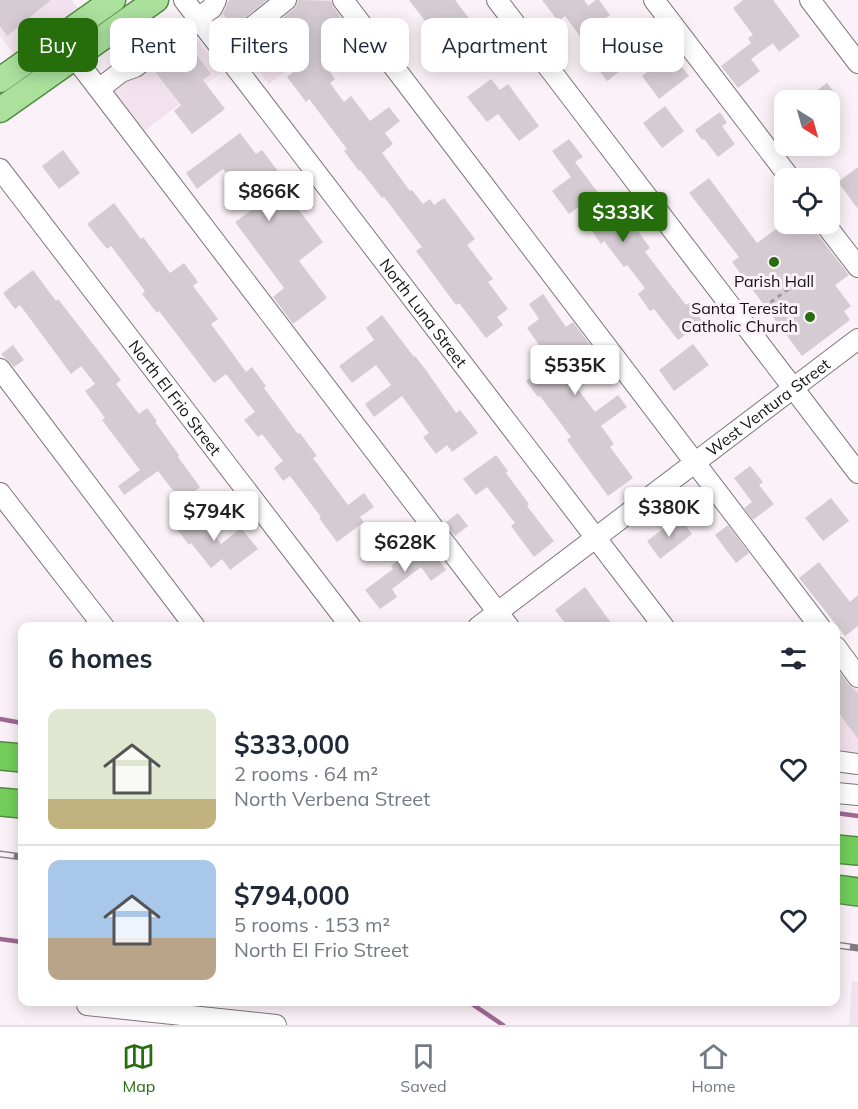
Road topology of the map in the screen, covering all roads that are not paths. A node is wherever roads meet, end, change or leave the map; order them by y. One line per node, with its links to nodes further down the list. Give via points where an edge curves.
1 (156, 0): 13 (main road)
2 (184, 0): 11 (street, North Luna Street)
3 (216, 0): 11 (street)
4 (286, 0): 10 (street)
5 (343, 0): 28 (street)
6 (497, 0): 27 (street)
7 (654, 0): 21 (street)
8 (810, 0): 14 (street)
9 (98, 4): 18 (main road)
10 (263, 18)
11 (199, 19): 12 (street, North Luna Street); 19 (street)
12 (209, 32)
13 (98, 42)
14 (858, 63)
15 (55, 72): 20 (main road)
16 (86, 72): 19 (street)
17 (240, 72): 31 (street, North Luna Street)
18 (0, 80)
19 (99, 89): 32 (street)
20 (0, 110)
21 (782, 168)
22 (0, 169): 35 (street, North El Frio Street)
23 (833, 234): 24 (street)
24 (858, 267)
25 (858, 339): 27 (street, West Ventura Street)
26 (0, 369): 34 (street)
27 (793, 388): 28 (street, West Ventura Street); 29 (street)
28 (696, 462): 31 (street, West Ventura Street); 37 (street)
29 (858, 473)
30 (0, 493): 33 (street)
31 (596, 538): 32 (street, West Ventura Street); 36 (street, North Luna Street)
32 (503, 620)
33 (100, 622)
34 (191, 622)
35 (347, 622)
36 (660, 622)
37 (816, 622)
38 (840, 652): 39 (street)
39 (858, 677)
40 (0, 756): 41 (highway)
41 (18, 758)
42 (840, 762): 43 (street)
43 (858, 764)
44 (840, 793): 45 (street)
45 (858, 795)
46 (0, 802): 47 (highway)
47 (18, 804)
48 (840, 849): 49 (highway)
49 (858, 851)
50 (840, 890): 51 (highway)
51 (858, 892)
52 (96, 1006): 53 (street)
53 (276, 1025)

